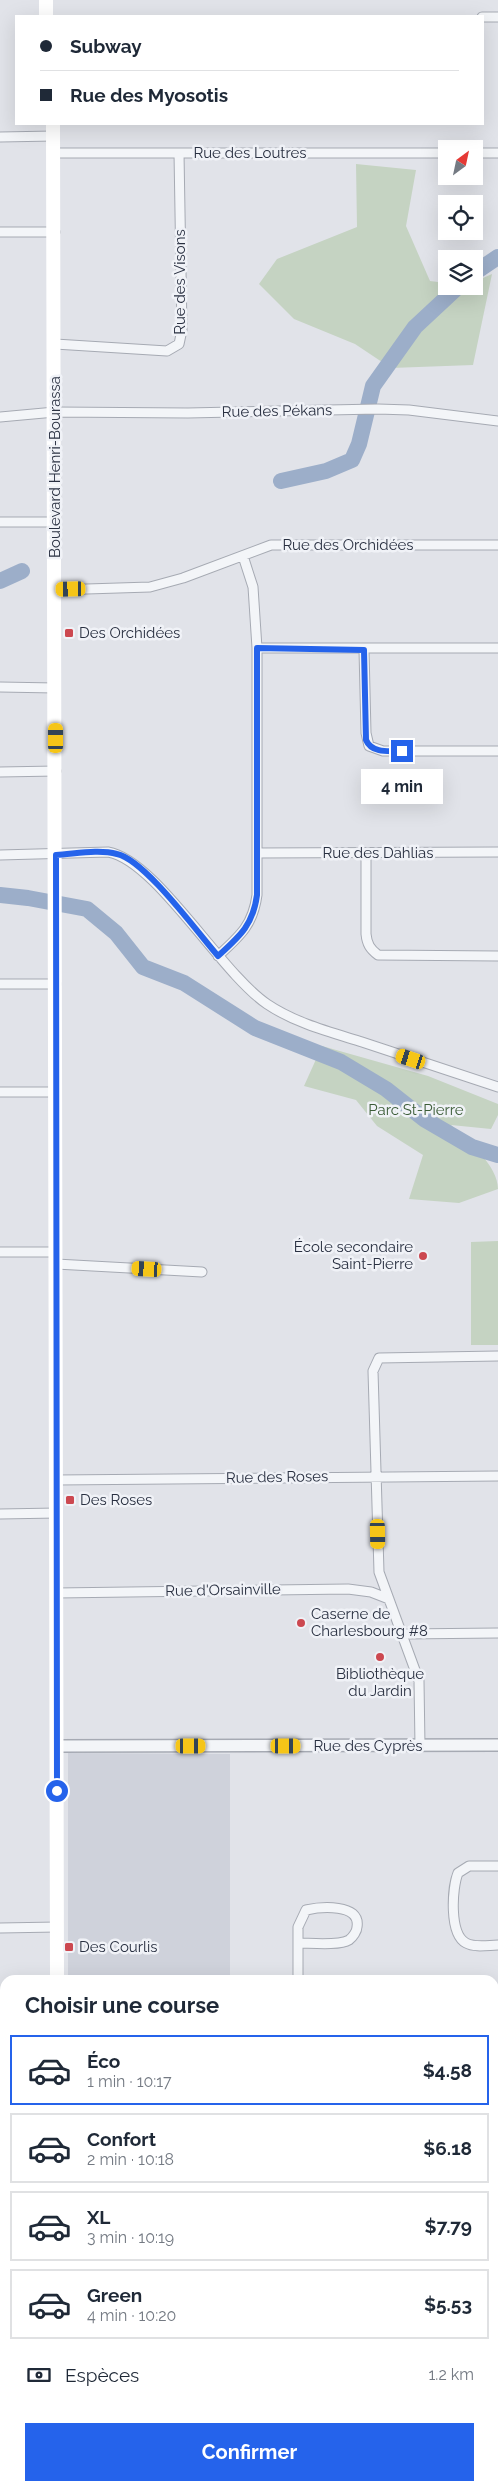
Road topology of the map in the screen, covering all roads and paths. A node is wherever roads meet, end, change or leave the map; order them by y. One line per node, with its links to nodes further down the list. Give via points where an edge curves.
1 (46, 0): 2 (main road)
2 (46, 15)
3 (484, 17): 4 (street)
4 (498, 17)
5 (54, 130): 6 (street); 7 (main road, Boulevard Henri-Bourassa)
6 (0, 137)
7 (55, 152): 8 (street, Rue des Loutres); 13 (main road, Boulevard Henri-Bourassa)
8 (179, 152): 9 (street, Rue des Loutres); 14 (street, Rue des Visons, via 182,330 179,344 167,352)
9 (438, 153)
10 (483, 153): 11 (street)
11 (498, 153)
12 (0, 232): 13 (street)
13 (55, 232): 14 (main road, Boulevard Henri-Bourassa)
14 (55, 344): 15 (main road, Boulevard Henri-Bourassa)
15 (55, 412): 16 (street, Rue des Pékans); 17 (street, Rue des Pékans, via 378,409); 19 (main road, Boulevard Henri-Bourassa)
16 (0, 417)
17 (498, 421)
18 (0, 522): 19 (street)
19 (55, 522): 22 (main road, Boulevard Henri-Bourassa)
20 (498, 545): 21 (street, Rue des Orchidées, via 272,546)
21 (243, 556): 22 (street, Rue des Orchidées, via 150,587); 23 (street, via 253,586)
22 (55, 590): 27 (main road, Boulevard Henri-Bourassa)
23 (257, 648): 25 (street); 32 (street)
24 (498, 648): 25 (street)
25 (364, 650): 28 (street, via 369,746 383,751)
26 (0, 687): 27 (street)
27 (56, 688): 29 (main road, Boulevard Henri-Bourassa)
28 (498, 751)
29 (56, 771): 30 (street); 35 (main road, Boulevard Henri-Bourassa)
30 (0, 772)
31 (498, 852): 33 (street, Rue des Dahlias)
32 (257, 853): 33 (street, Rue des Dahlias); 36 (street, via 255,911 240,935)
33 (366, 854): 37 (street, via 366,942 371,950 378,955)
34 (0, 855): 35 (street)
35 (56, 855): 36 (street, via 108,852 124,856 147,874); 39 (main road, Boulevard Henri-Bourassa)
36 (218, 956): 40 (street, via 253,992 284,1014)
37 (498, 956)
38 (0, 984): 39 (street)
39 (56, 984): 42 (main road, Boulevard Henri-Bourassa)
40 (498, 1087)
41 (0, 1092): 42 (street)
42 (56, 1092): 44 (main road, Boulevard Henri-Bourassa)
43 (0, 1252): 44 (street)
44 (56, 1258): 45 (street); 49 (main road, Boulevard Henri-Bourassa)
45 (202, 1272)
46 (498, 1356): 47 (street, via 379,1358 373,1371)
47 (377, 1476): 48 (street, Rue des Roses); 49 (street, Rue des Roses); 53 (street, via 379,1572)
48 (498, 1476)
49 (56, 1480): 50 (main road, Boulevard Henri-Bourassa)
50 (57, 1513): 51 (street); 52 (main road, Boulevard Henri-Bourassa)
51 (0, 1514)
52 (57, 1593): 53 (street, Rue d'Orsainville, via 348,1589 371,1592); 57 (main road, Boulevard Henri-Bourassa)
53 (389, 1599): 55 (street)
54 (498, 1632): 55 (street)
55 (403, 1634): 58 (street, via 419,1681)
56 (498, 1745): 58 (street, Rue des Cyprès)
57 (57, 1746): 58 (street, Rue des Cyprès); 60 (main road, Boulevard Henri-Bourassa)
58 (420, 1746)
59 (498, 1866): 63 (street, via 469,1866 458,1873 455,1881 456,1933 472,1946)
60 (57, 1927): 61 (street); 64 (main road, Boulevard Henri-Bourassa)
61 (0, 1928)
62 (298, 1943): 62 (street, via 349,1940 358,1927 357,1918 344,1909 306,1910 298,1927); 65 (street)
63 (498, 1945)
64 (57, 1975)
65 (298, 1975)

